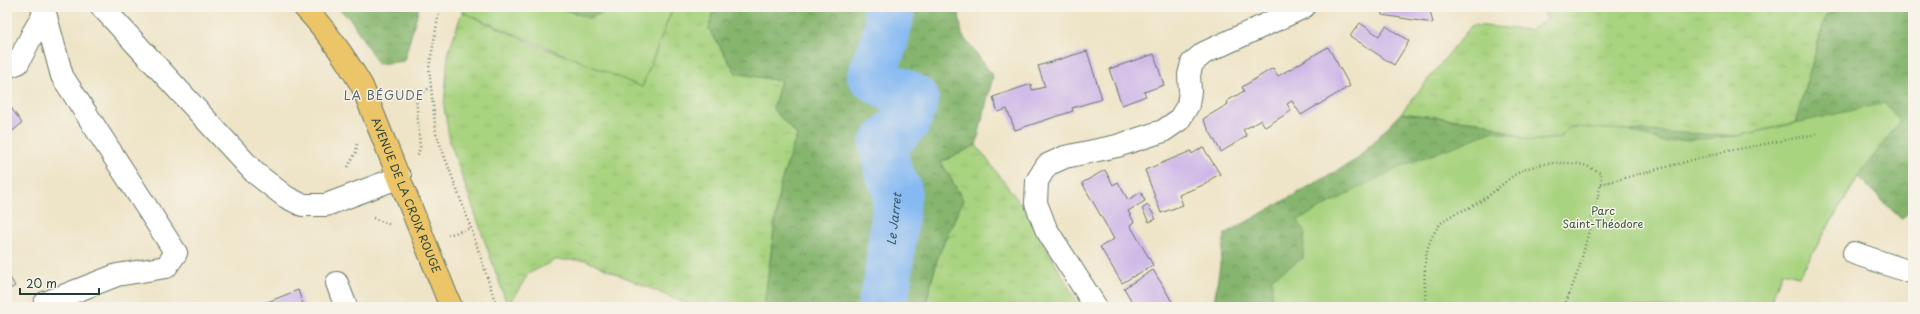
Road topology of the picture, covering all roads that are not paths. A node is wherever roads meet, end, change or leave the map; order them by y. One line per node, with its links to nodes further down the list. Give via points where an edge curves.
1 (102, 7): 6 (street, via 255,173 286,197 302,205 326,205)
2 (304, 7): 6 (main road, AVENUE DE LA CROIX ROUGE, via 322,25 362,86)
3 (1304, 7): 13 (street, via 1204,53 1192,63 1188,105 1179,120 1163,131 1117,146 1065,157 1047,165 1037,181 1036,203 1046,229)
4 (44, 10): 5 (street, via 18,63); 10 (street, via 62,76 176,253 166,267 117,275)
5 (7, 67)
6 (400, 177): 12 (main road, AVENUE DE LA CROIX ROUGE)
7 (1854, 253): 8 (street)
8 (1913, 273)
9 (337, 283): 11 (street)
10 (45, 303)
11 (346, 307)
12 (451, 307)
13 (1096, 307)

